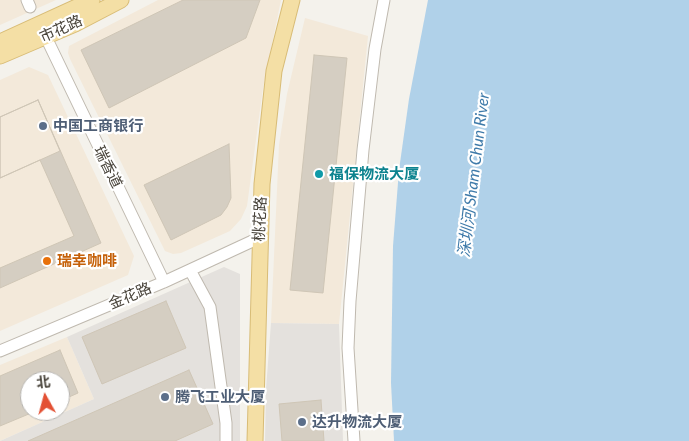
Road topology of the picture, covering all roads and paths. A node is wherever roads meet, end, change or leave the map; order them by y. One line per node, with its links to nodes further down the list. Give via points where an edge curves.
1 (92, 0): 5 (main road, 市花路)
2 (121, 0): 5 (main road, 市花路, via 75,24)
3 (292, 0): 8 (main road, 桃花路, via 274,71)
4 (384, 0): 14 (street, via 364,141 350,301 348,348)
5 (43, 30): 6 (main road, 市花路); 7 (main road, 市花路); 10 (street, 瑞香道)
6 (0, 42)
7 (0, 56)
8 (259, 238): 9 (street, 金花路); 13 (main road, 桃花路)
9 (190, 270): 10 (street, 金花路); 12 (street, via 210,307)
10 (164, 282): 11 (street, 金花路)
11 (0, 351)
12 (226, 441)
13 (254, 441)
14 (354, 441)

